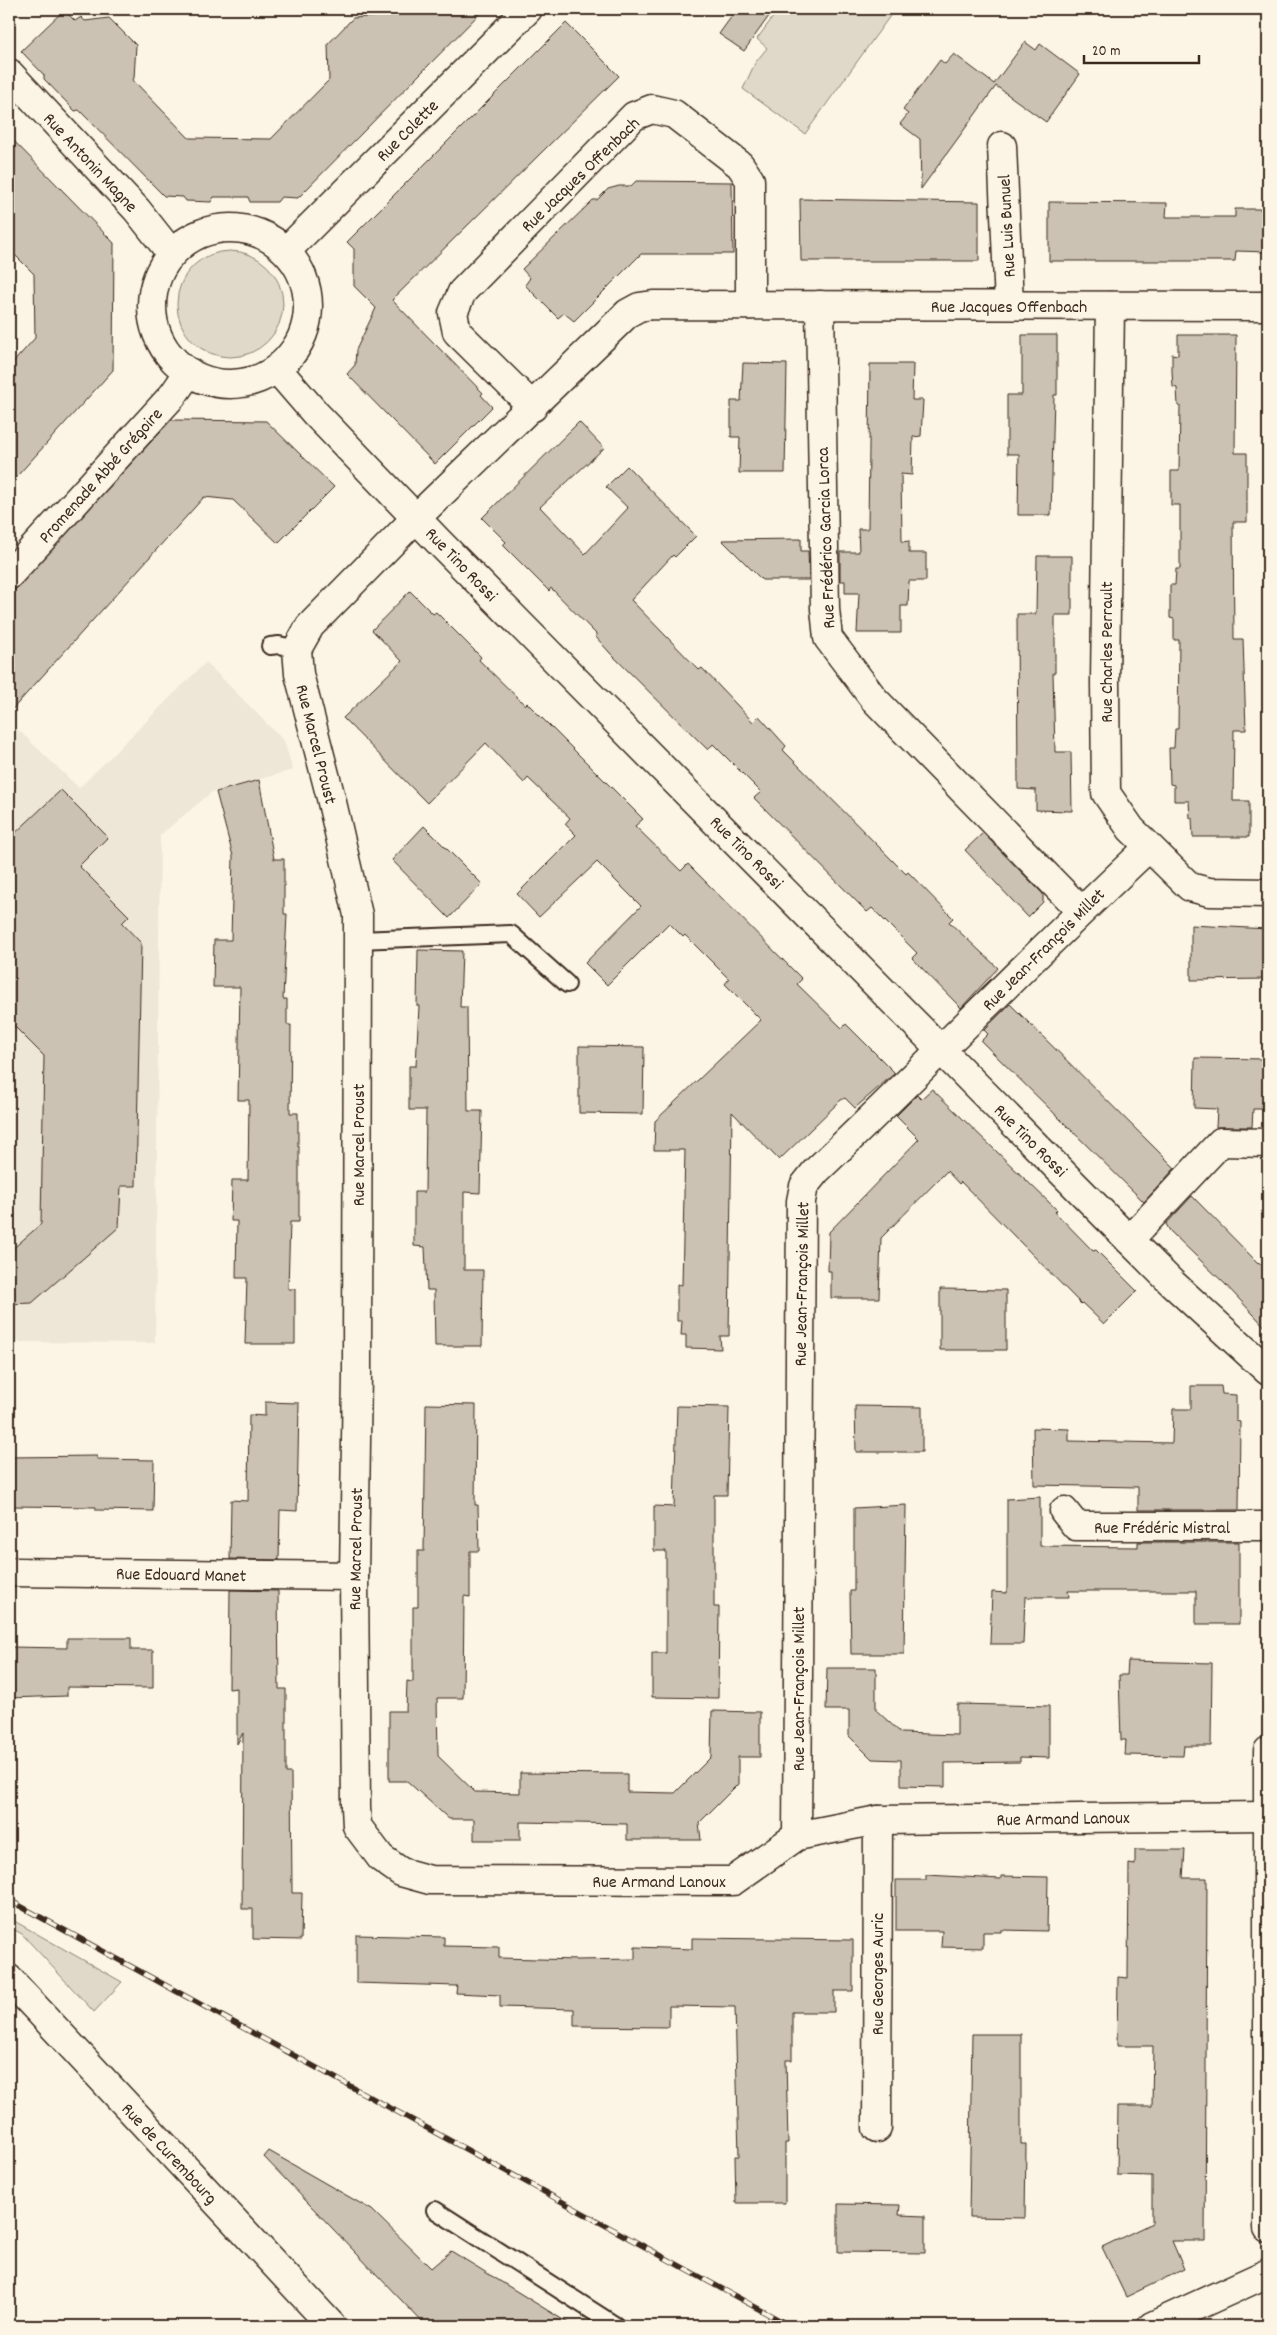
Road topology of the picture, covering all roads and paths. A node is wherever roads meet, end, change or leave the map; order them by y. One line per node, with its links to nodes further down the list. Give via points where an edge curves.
1 (528, 9): 4 (street, Rue Colette)
2 (9, 73): 5 (street, Rue Antonin Magne, via 137,210)
3 (1002, 146): 8 (street, Rue Luis Bunuel)
4 (286, 250): 5 (street, via 266,235 241,227 215,228 191,237); 11 (street, via 300,270 308,292 308,317 303,338)
5 (171, 253): 12 (street, via 158,272 152,294 152,316 158,339 171,358)
6 (750, 305): 7 (street, Rue Jacques Offenbach); 13 (street, Rue Jacques Offenbach, via 639,307 628,313); 13 (street, Rue Jacques Offenbach, via 750,180 733,158 674,114 652,109 634,116 462,292 453,312 456,332)
7 (820, 305): 8 (street, Rue Jacques Offenbach); 18 (street, Rue Frédérico Garcia Lorca, via 828,638 874,700)
8 (1010, 305): 9 (street, Rue Jacques Offenbach)
9 (1110, 306): 10 (street, Rue Jacques Offenbach); 16 (street, Rue Charles Perrault, via 1106,793)
10 (1268, 306)
11 (277, 369): 12 (street, via 256,380 233,385 210,382); 14 (street, Rue Tino Rossi)
12 (188, 372): 15 (street, Promenade Abbé Grégoire, via 172,395)
13 (533, 407): 14 (street, Rue Jacques Offenbach)
14 (416, 518): 19 (street, Rue Marcel Proust, via 310,626 283,648 299,674 331,798 358,915); 21 (street, Rue Tino Rossi)
15 (9, 575)
16 (1149, 847): 17 (street, Rue Charles Perrault, via 1190,887 1209,892); 18 (street, Rue Jean-François Millet)
17 (1268, 893)
18 (1081, 911): 21 (street, Rue Jean-François Millet)
19 (358, 940): 20 (lane, via 512,934); 28 (street, Rue Marcel Proust)
20 (567, 984)
21 (942, 1050): 23 (street, Rue Tino Rossi); 33 (street, Rue Jean-François Millet, via 804,1186 801,1210)
22 (1268, 1143): 23 (street, via 1221,1142)
23 (1129, 1240): 24 (street, Rue Tino Rossi)
24 (1268, 1371)
25 (1064, 1511): 26 (street, Rue Frédéric Mistral, via 1076,1526)
26 (1268, 1526)
27 (9, 1572): 28 (street, Rue Edouard Manet)
28 (354, 1576): 32 (street, Rue Marcel Proust)
29 (1268, 1751): 30 (street)
30 (1267, 1816): 31 (street, Rue Armand Lanoux); 37 (street)
31 (878, 1820): 33 (street, Rue Armand Lanoux); 35 (street, Rue Georges Auric)
32 (357, 1826): 33 (street, Rue Armand Lanoux, via 381,1858 401,1872 430,1880 733,1881)
33 (797, 1836)
34 (9, 1979): 39 (street, Rue de Curembourg)
35 (877, 2128)
36 (435, 2210): 40 (lane)
37 (1268, 2228)
38 (1268, 2273): 41 (street)
39 (332, 2326)
40 (616, 2326)
41 (1152, 2326)

